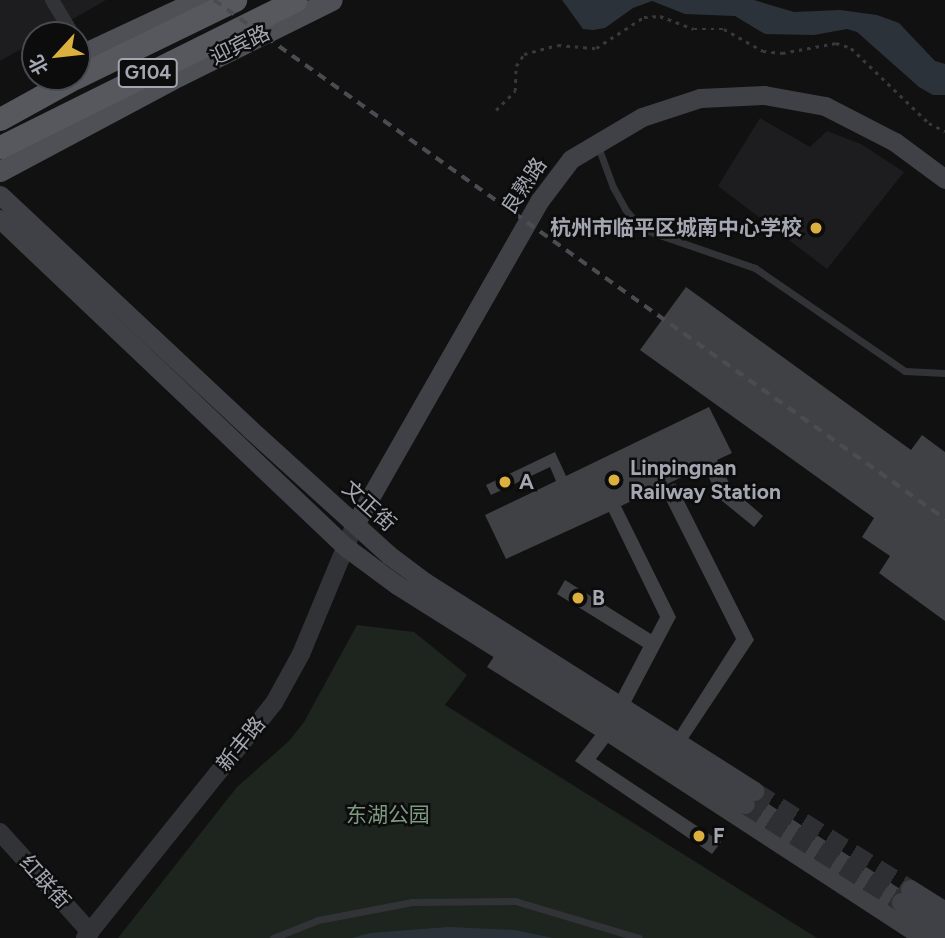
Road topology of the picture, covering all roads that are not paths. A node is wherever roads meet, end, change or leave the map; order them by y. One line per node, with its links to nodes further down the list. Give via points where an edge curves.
1 (52, 0): 6 (street)
2 (199, 0): 7 (main road)
3 (235, 0): 8 (highway, G104)
4 (296, 0): 14 (highway, G104)
5 (332, 0): 15 (main road, 迎宾路)
6 (63, 21)
7 (91, 42)
8 (91, 70)
9 (44, 91): 11 (main road)
10 (51, 91): 11 (highway, G104)
11 (36, 99): 12 (highway, G104)
12 (0, 119)
13 (597, 144): 16 (main road, 良熟路, via 642,117 699,98 764,95 825,106 895,142); 19 (lane, via 613,187 642,229 755,268 905,371); 20 (main road, 良熟路, via 571,159 540,200)
14 (0, 147)
15 (0, 171)
16 (945, 179)
17 (0, 195): 20 (main road, 文正街)
18 (0, 219): 21 (main road, 文正街)
19 (945, 373)
20 (355, 524): 21 (street, 新丰路); 21 (main road, 文正街, via 425,582 749,797 408,593)
21 (347, 548): 25 (street, 新丰路, via 301,654 274,703)
22 (0, 832): 25 (street, 红联街)
23 (945, 911): 24 (main road, via 905,895)
24 (945, 931)
25 (88, 935)
26 (273, 938): 27 (lane, via 318,920 412,902 502,901)
27 (639, 938)

